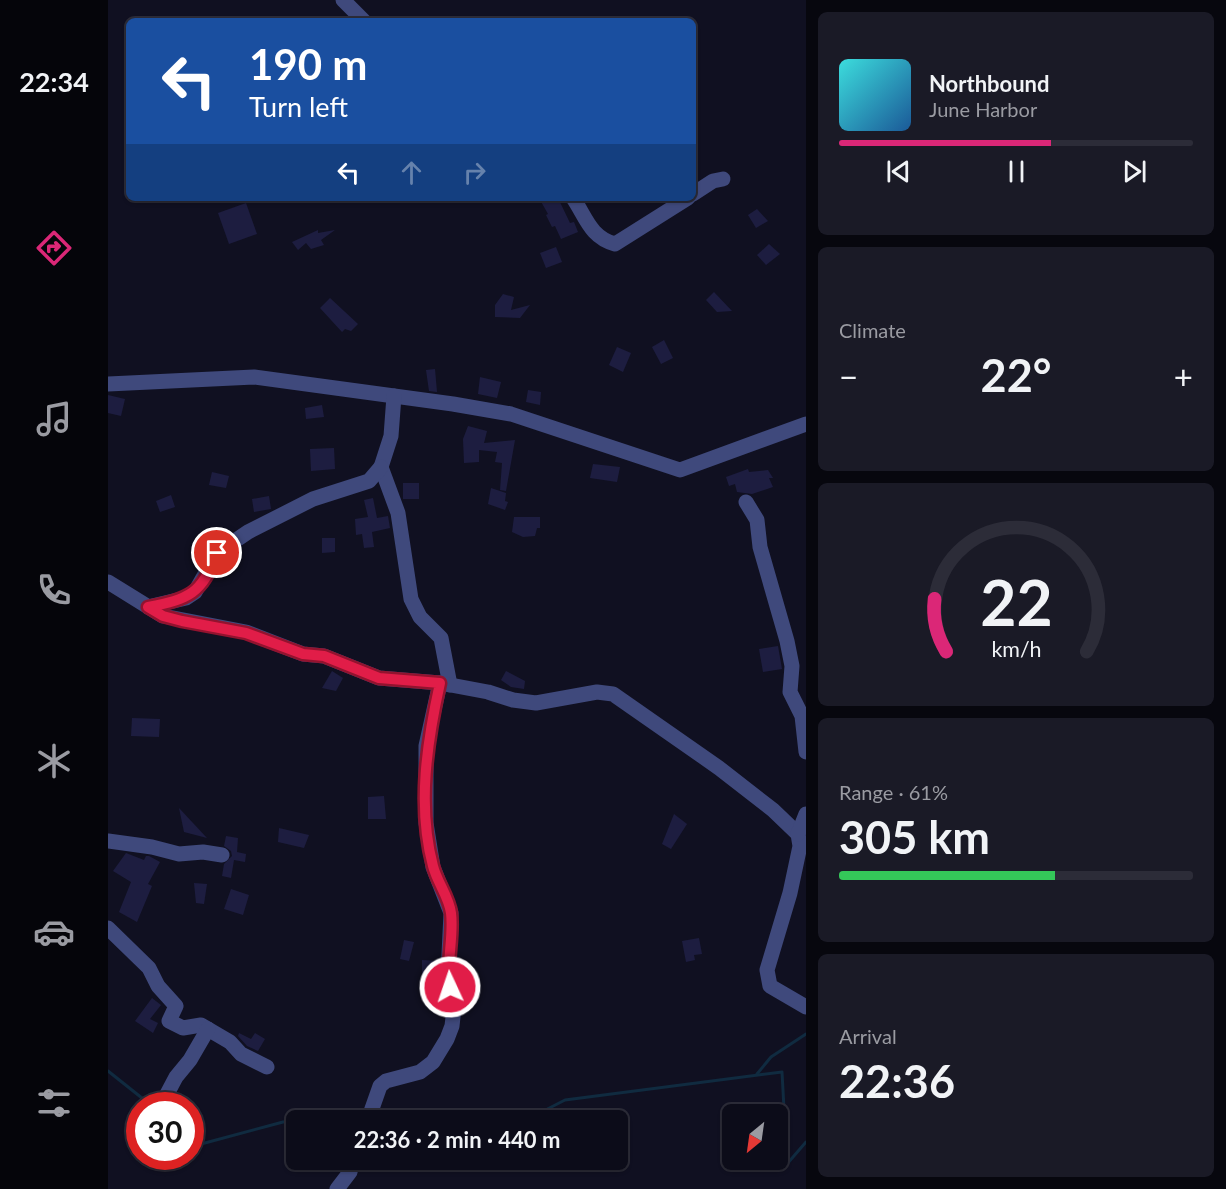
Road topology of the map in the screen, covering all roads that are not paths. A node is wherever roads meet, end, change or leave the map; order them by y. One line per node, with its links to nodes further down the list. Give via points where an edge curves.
1 (343, 0): 2 (street)
2 (361, 18)
3 (723, 179): 4 (street)
4 (696, 192)
5 (575, 201): 6 (street, via 591,230 603,240 615,243)
6 (683, 201)
7 (108, 384): 8 (street, via 254,377)
8 (394, 396): 9 (street, via 511,414 681,470); 10 (street, via 391,436)
9 (806, 424)
10 (381, 467): 13 (street, via 369,481 313,499 248,532 217,553 195,592); 14 (street, via 398,513 411,599 420,617 441,638)
11 (746, 502): 15 (street, via 757,520 760,547 787,641 792,666 790,692 802,716)
12 (108, 582): 13 (street)
13 (148, 607): 14 (street, via 163,616 246,633 303,654 324,656 379,678)
14 (445, 684): 17 (street, via 536,703 597,692 613,694 719,768); 25 (street, via 426,746 426,823 433,867 451,913 448,974 454,1008 452,1026 433,1062 420,1072 386,1081 380,1086)
15 (806, 752)
16 (806, 814): 17 (street)
17 (798, 834): 21 (street, via 800,846 790,893 766,970 770,986)
18 (108, 841): 19 (street, via 152,846 179,854)
19 (222, 855)
20 (108, 928): 22 (street, via 149,968 158,986 176,1006 169,1021 183,1028 201,1025)
21 (806, 1007)
22 (208, 1029): 23 (street, via 241,1054); 24 (street)
23 (267, 1067)
24 (168, 1092)
25 (372, 1110)
26 (350, 1170): 27 (street)
27 (337, 1189)

